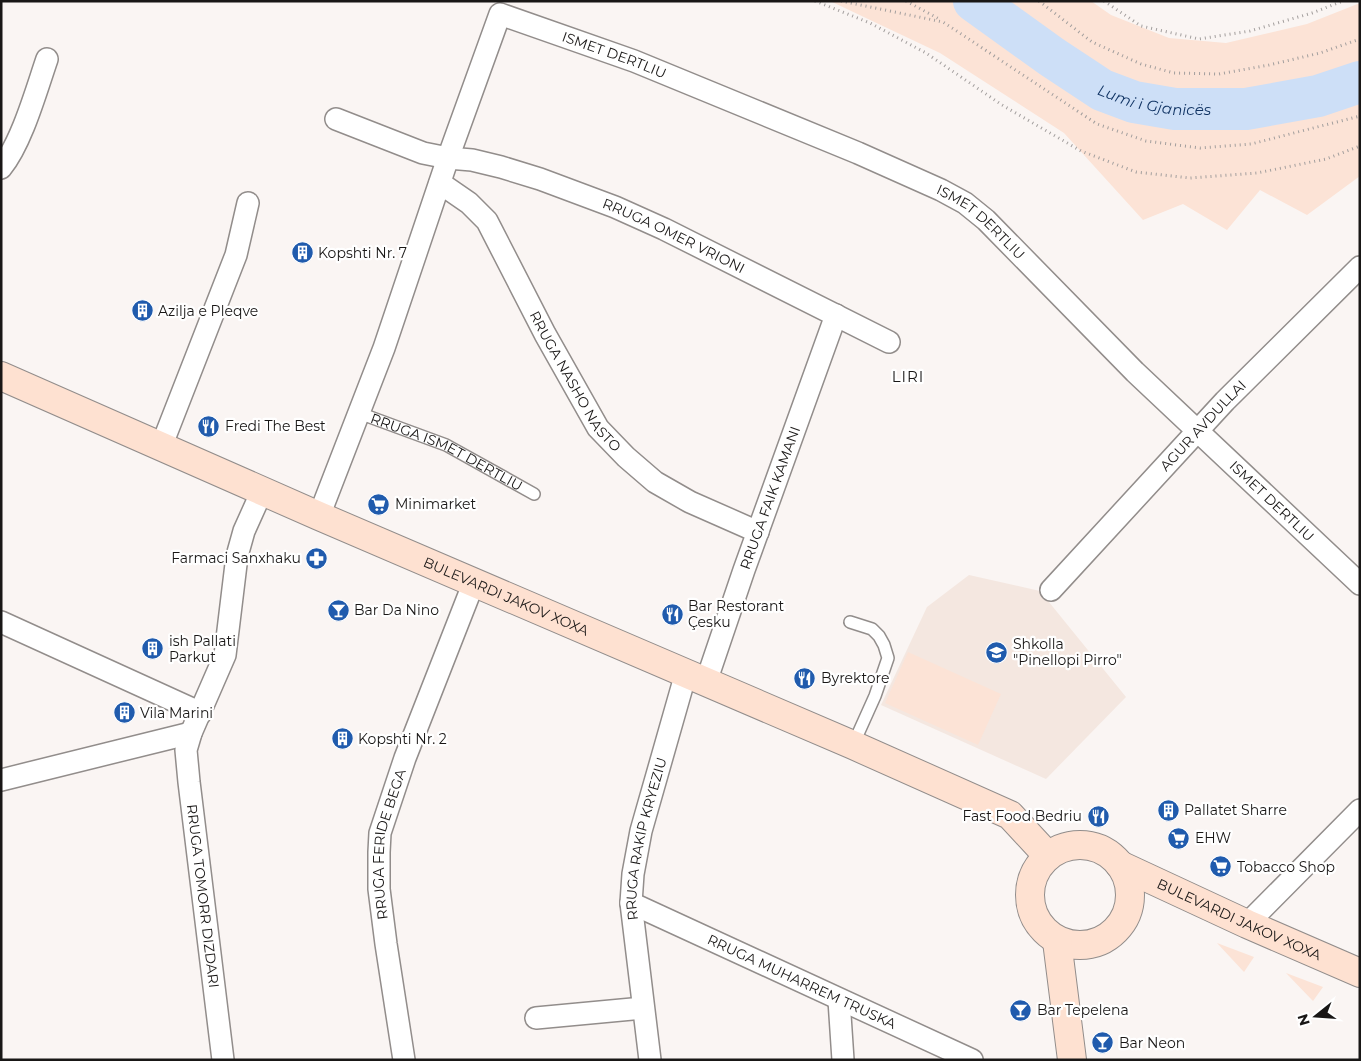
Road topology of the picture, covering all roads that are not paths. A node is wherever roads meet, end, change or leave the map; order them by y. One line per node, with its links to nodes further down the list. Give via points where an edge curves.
1 (500, 14): 4 (street, RRUGA ISMET DERTLIU); 13 (street, ISMET DERTLIU, via 652,69 858,153 965,203 986,220)
2 (47, 59): 5 (street, via 26,118)
3 (336, 119): 4 (street, via 423,153)
4 (448, 158): 6 (street, RRUGA ISMET DERTLIU); 9 (street, RRUGA OMER VRIONI, via 502,167 615,207 672,232)
5 (1, 168)
6 (440, 182): 12 (street, RRUGA ISMET DERTLIU); 18 (street, RRUGA NASHO NASTO, via 487,221 598,428 655,482 690,502)
7 (248, 203): 14 (street, via 236,255)
8 (1359, 269): 13 (street, AGUR AVDULLAI, via 1267,357)
9 (836, 315): 10 (street, RRUGA OMER VRIONI); 18 (street, RRUGA FAIK KAMANI)
10 (889, 342)
11 (1, 376): 14 (main road, BULEVARDI JAKOV XOXA)
12 (359, 413): 16 (lane, RRUGA ISMET DERTLIU, via 446,445); 17 (street, RRUGA ISMET DERTLIU)
13 (1197, 431): 20 (street, ISMET DERTLIU); 21 (street, AGUR AVDULLAI)
14 (161, 447): 15 (main road, BULEVARDI JAKOV XOXA)
15 (262, 491): 17 (main road, BULEVARDI JAKOV XOXA); 25 (street, RRUGA TOMORR DIZDARI, via 237,556 226,655)
16 (534, 494)
17 (319, 516): 19 (main road, BULEVARDI JAKOV XOXA)
18 (758, 532): 24 (street, RRUGA FAIK KAMANI, via 728,614)
19 (474, 582): 24 (main road, BULEVARDI JAKOV XOXA); 40 (street, RRUGA FERIDE BEGA, via 405,758 380,833 379,889)
20 (1360, 584)
21 (1051, 590)
22 (1, 622): 25 (street)
23 (850, 622): 27 (lane, via 872,629 880,636 888,658)
24 (696, 678): 27 (main road, BULEVARDI JAKOV XOXA); 32 (street, RRUGA RAKIP KRYEZIU, via 642,831)
25 (201, 713): 26 (street, RRUGA TOMORR DIZDARI)
26 (192, 733): 28 (street); 39 (street, RRUGA TOMORR DIZDARI, via 186,762)
27 (853, 745): 30 (main road, BULEVARDI JAKOV XOXA, via 1010,815)
28 (1, 780)
29 (1360, 810): 33 (street)
30 (1048, 856): 31 (main road, via 1061,848 1087,845 1111,855); 34 (main road, via 1033,875 1030,901 1040,926)
31 (1120, 865): 33 (main road, BULEVARDI JAKOV XOXA); 34 (main road, via 1130,890 1128,909 1120,926 1110,936 1086,946)
32 (631, 903): 36 (street, RRUGA MUHARREM TRUSKA); 37 (street, RRUGA RAKIP KRYEZIU)
33 (1247, 924): 35 (main road, BULEVARDI JAKOV XOXA)
34 (1057, 941): 44 (main road)
35 (1360, 973)
36 (840, 1000): 42 (street); 43 (street, RRUGA MUHARREM TRUSKA)
37 (643, 1008): 38 (street); 41 (street, RRUGA RAKIP KRYEZIU)
38 (536, 1018)
39 (223, 1060)
40 (404, 1060)
41 (650, 1060)
42 (843, 1060)
43 (972, 1060)
44 (1072, 1060)

